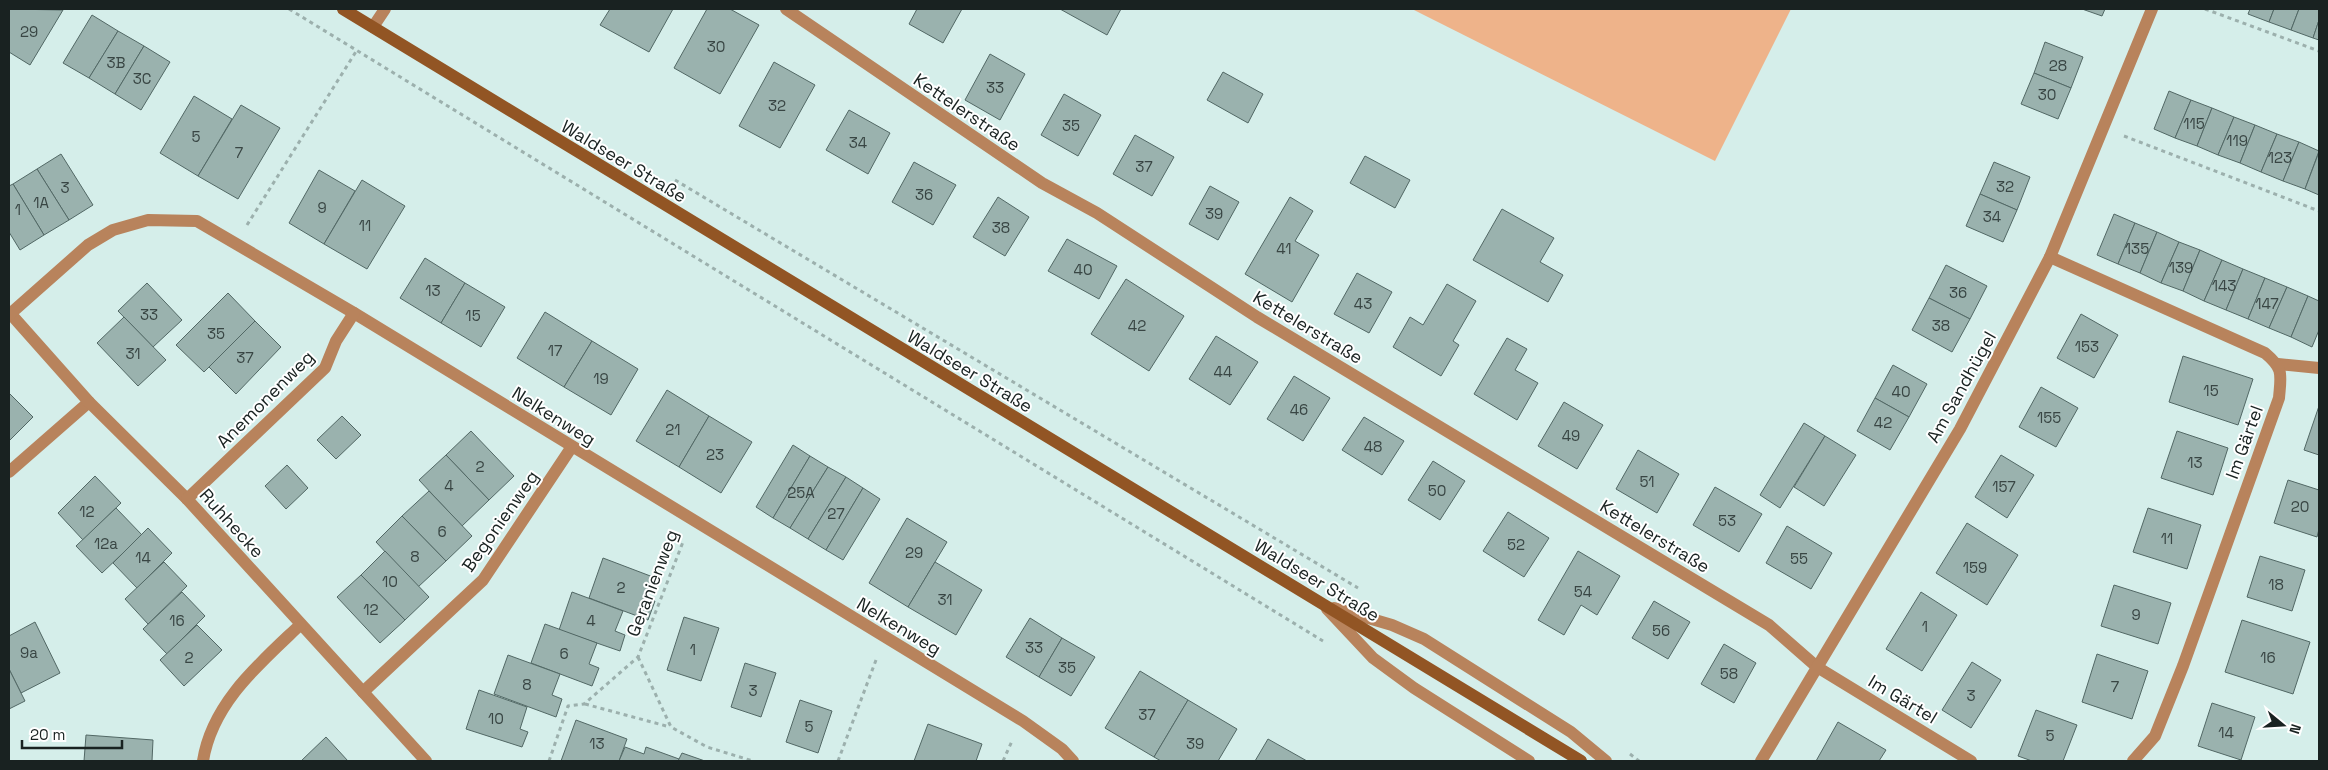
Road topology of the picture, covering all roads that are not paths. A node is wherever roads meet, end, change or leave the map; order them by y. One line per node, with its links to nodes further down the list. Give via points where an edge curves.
1 (342, 9): 5 (main road, Waldseer Straße)
2 (385, 9): 5 (street)
3 (786, 9): 17 (street, Kettelerstraße, via 1042,184 1097,213 1256,317 1769,625)
4 (2152, 9): 6 (street, Am Sandhügel)
5 (373, 27): 15 (main road, Waldseer Straße)
6 (2050, 257): 9 (street, via 2236,338 2265,352); 17 (street, Am Sandhügel, via 1960,429)
7 (10, 313): 8 (street, Nelkenweg, via 88,245 113,230 148,220 197,221); 11 (street, Ruhhecke)
8 (354, 313): 12 (street, Nelkenweg); 14 (street, Anemonenweg, via 336,341 325,368)
9 (2278, 364): 10 (street); 27 (street, Im Gärtel, via 2281,376 2279,398 2186,657 2155,736)
10 (2319, 368)
11 (89, 402): 13 (street); 14 (street, Ruhhecke)
12 (572, 448): 18 (street, Begonienweg, via 483,580); 21 (street, Nelkenweg, via 1023,721)
13 (9, 472)
14 (187, 499): 16 (street, Ruhhecke)
15 (1324, 605): 22 (street, via 1373,658); 23 (main road, Waldseer Straße); 24 (street, via 1392,625 1424,639 1571,732)
16 (300, 625): 18 (street, Ruhhecke); 19 (street, via 254,669 223,706)
17 (1817, 667): 25 (street, Am Sandhügel); 26 (street, Im Gärtel)
18 (363, 692): 20 (street, Ruhhecke)
19 (203, 761)
20 (426, 761)
21 (1073, 761)
22 (1529, 761)
23 (1580, 761)
24 (1606, 761)
25 (1761, 761)
26 (1971, 761)
27 (2133, 761)

